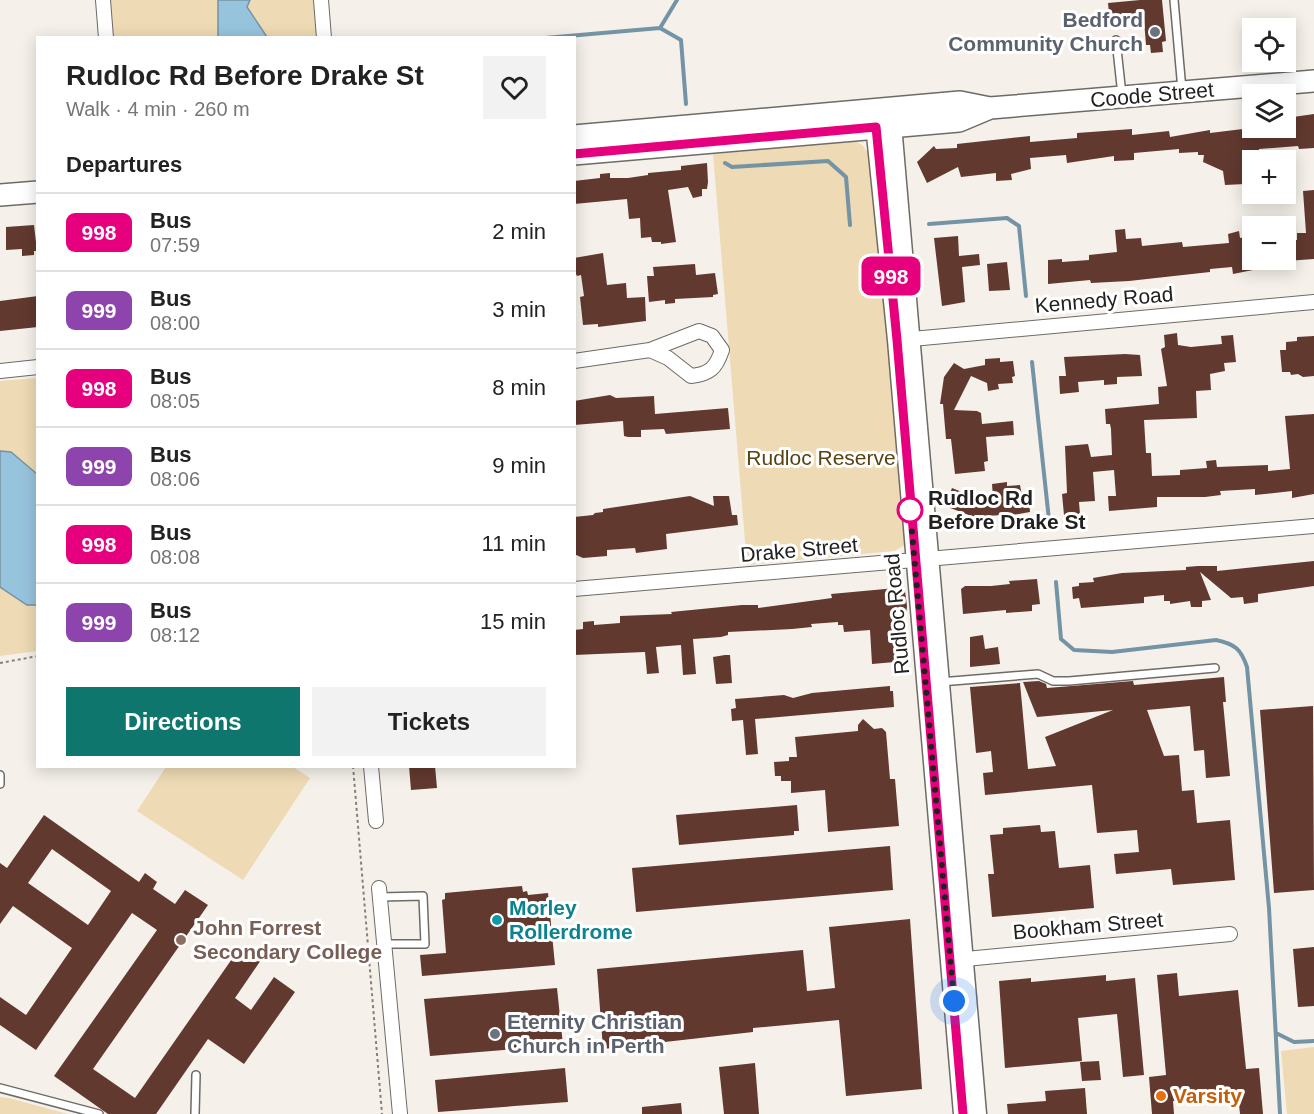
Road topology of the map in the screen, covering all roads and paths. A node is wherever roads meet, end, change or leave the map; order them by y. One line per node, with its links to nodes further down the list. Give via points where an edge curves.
1 (103, 0): 4 (street)
2 (321, 0): 5 (street)
3 (1174, 0): 8 (lane)
4 (106, 36)
5 (324, 36)
6 (1116, 40): 9 (lane)
7 (1314, 81): 8 (main road, Coode Street)
8 (1182, 92): 9 (main road, Coode Street)
9 (1122, 97): 10 (main road, Coode Street, via 990,108 960,102)
10 (883, 117): 11 (main road, Coode Street); 12 (main road, Coode Street); 16 (main road, Rudloc Road)
11 (576, 136)
12 (576, 154)
13 (36, 192): 14 (main road)
14 (0, 195)
15 (1314, 302): 16 (street, Kennedy Road)
16 (904, 339): 22 (main road, Rudloc Road)
17 (650, 350): 17 (street, via 699,331 712,336 722,350 716,366 705,374 691,376); 18 (street)
18 (576, 361)
19 (36, 367): 20 (street)
20 (0, 371)
21 (1314, 526): 22 (street, Drake Street)
22 (922, 561): 23 (street, Drake Street); 27 (main road, Rudloc Road); 36 (main road, Rudloc Road)
23 (576, 589)
24 (36, 656): 25 (path)
25 (0, 663)
26 (1215, 668): 27 (lane, via 1069,681 1053,681 1038,674)
27 (940, 682): 36 (main road, Rudloc Road)
28 (353, 768): 41 (path)
29 (371, 768): 32 (street)
30 (0, 775): 31 (lane)
31 (0, 784)
32 (375, 821)
33 (380, 892): 35 (street); 35 (lane, via 423,896 425,944)
34 (1230, 934): 36 (street, Bookham Street)
35 (385, 944): 42 (street)
36 (957, 960): 43 (main road, Rudloc Road); 44 (main road, Rudloc Road)
37 (196, 1075): 40 (lane)
38 (0, 1088): 39 (lane)
39 (99, 1114)
40 (195, 1114)
41 (382, 1114)
42 (400, 1114)
43 (963, 1114)
44 (977, 1114)

